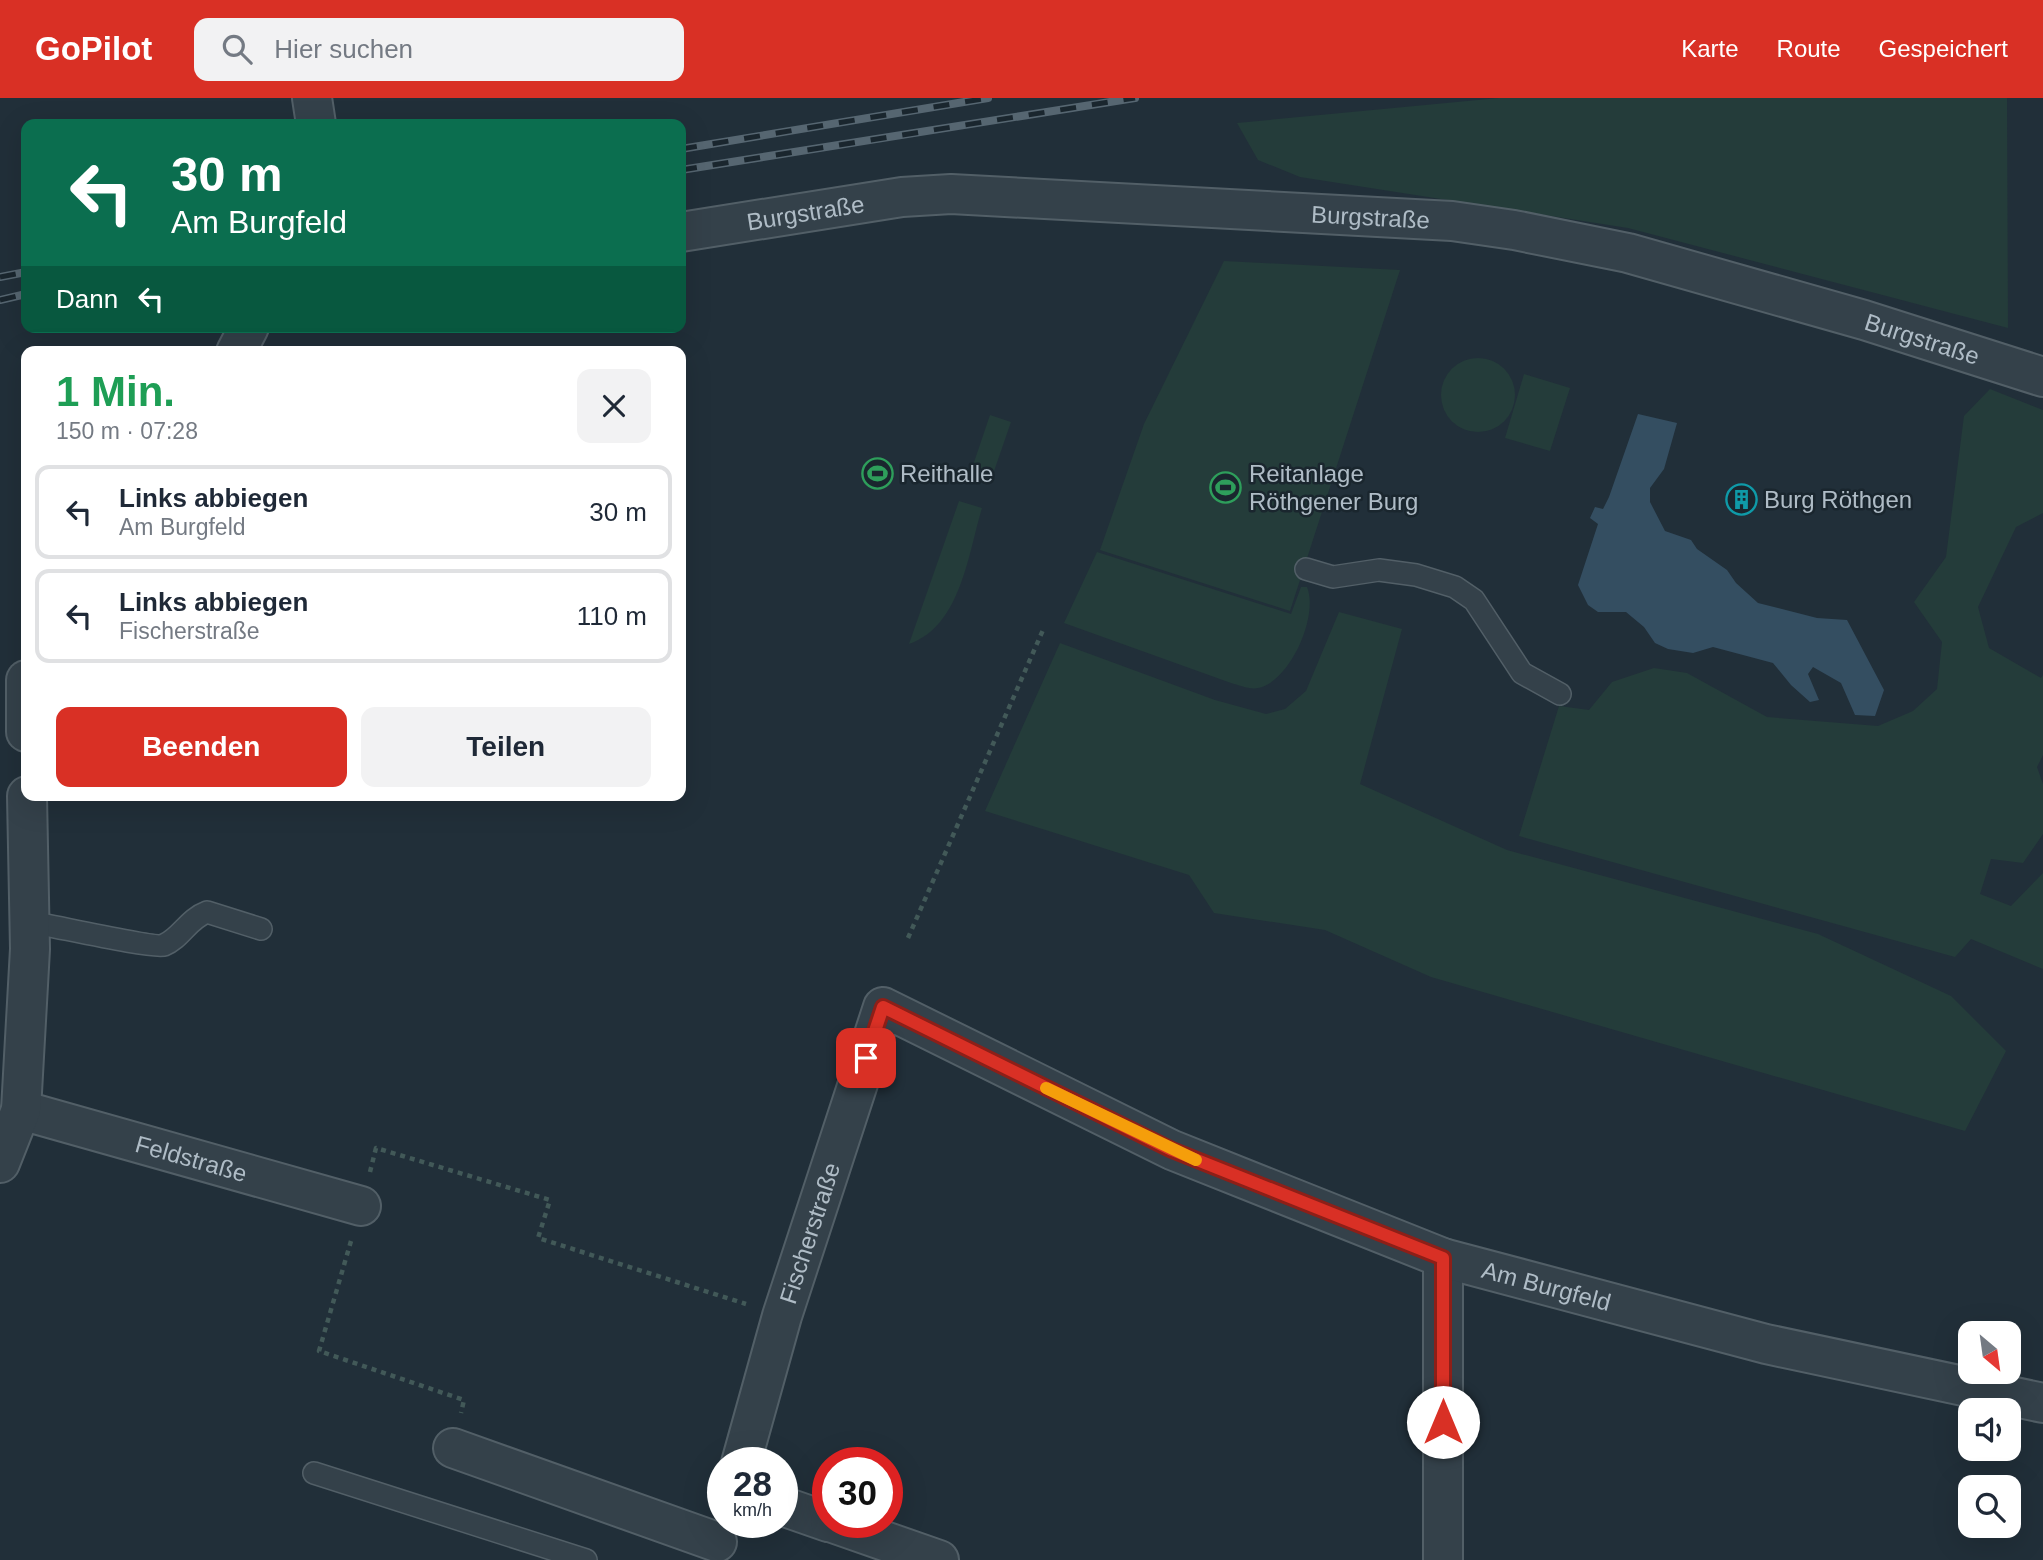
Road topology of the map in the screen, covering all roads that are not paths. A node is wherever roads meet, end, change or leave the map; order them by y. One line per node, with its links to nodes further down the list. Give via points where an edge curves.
1 (312, 98): 2 (street)
2 (315, 119)
3 (686, 231): 4 (street, Burgstraße, via 890,199 951,194 1452,221 1628,253)
4 (2043, 377)
5 (1306, 569): 7 (lane, via 1333,578 1380,570 1455,587 1474,600 1522,673)
6 (21, 683): 8 (street)
7 (1560, 694)
8 (0, 698)
9 (27, 801): 10 (street)
10 (29, 922): 11 (lane, via 152,947 171,941 185,925 207,912); 13 (street)
11 (261, 929)
12 (883, 1007): 16 (street, Am Burgfeld, via 1172,1150); 18 (street, Fischerstraße, via 782,1316)
13 (21, 1110): 14 (street); 15 (street, Feldstraße)
14 (0, 1163)
15 (361, 1206)
16 (1443, 1258): 17 (street, Am Burgfeld, via 1766,1344); 25 (street)
17 (2043, 1403)
18 (745, 1447)
19 (453, 1448): 22 (street)
20 (314, 1473): 23 (lane)
21 (875, 1538): 24 (street)
22 (717, 1541)
23 (586, 1560)
24 (939, 1560)
25 (1443, 1560)

